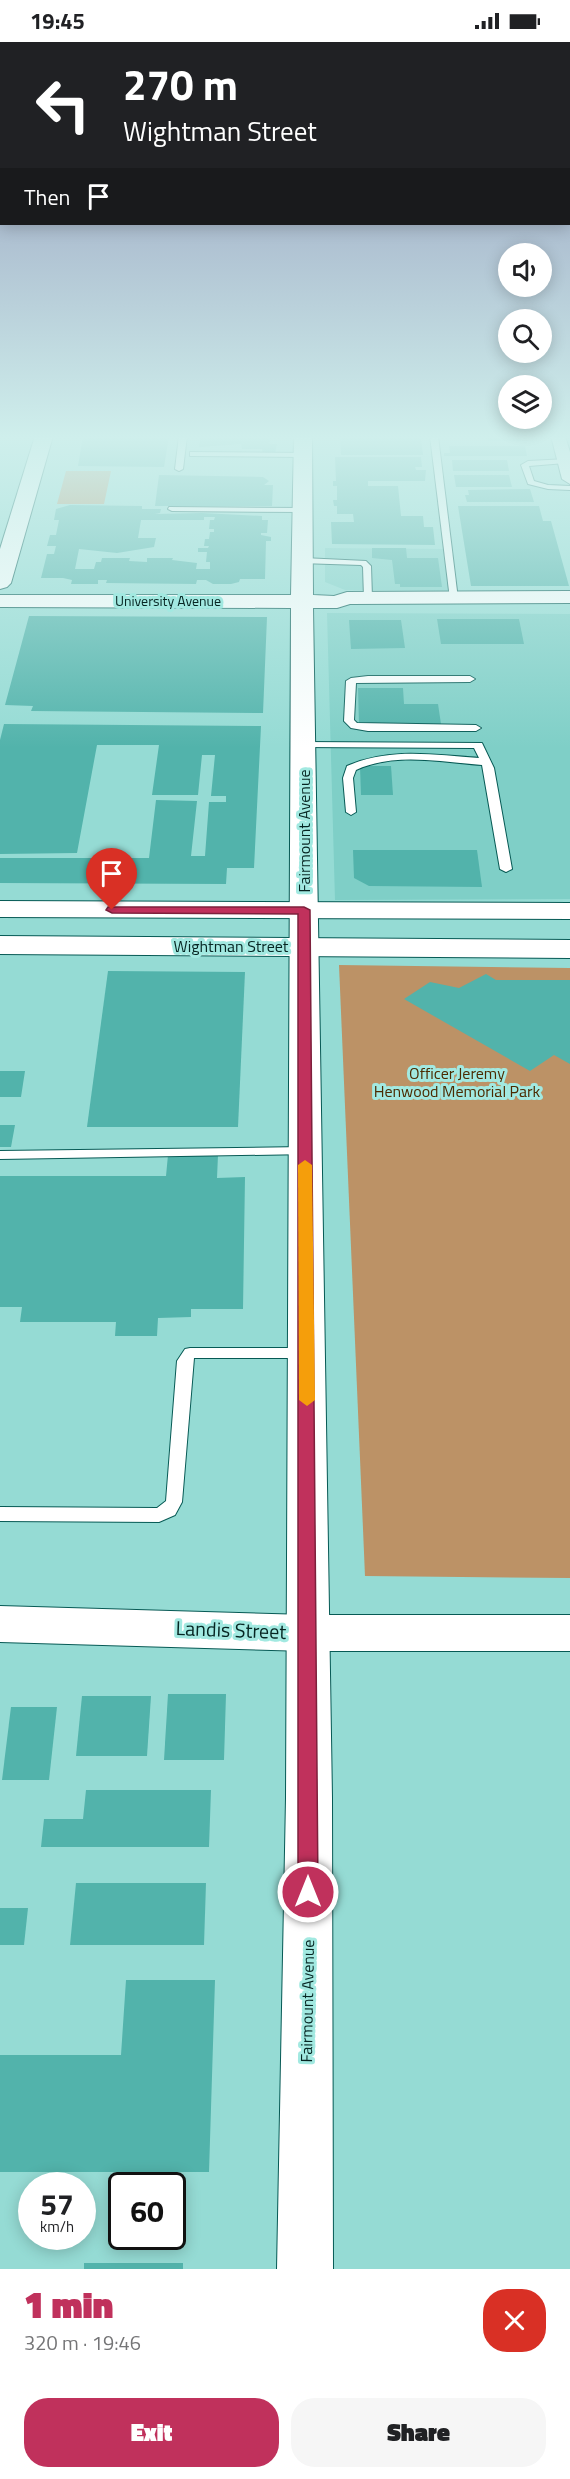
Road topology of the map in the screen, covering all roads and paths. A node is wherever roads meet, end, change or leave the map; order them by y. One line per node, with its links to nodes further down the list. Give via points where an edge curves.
1 (13, 540): 5 (main road)
2 (303, 540): 4 (main road, Fairmount Avenue)
3 (447, 540): 8 (lane)
4 (303, 561): 7 (lane, via 363,563 367,566); 10 (main road, Fairmount Avenue)
5 (0, 583)
6 (570, 597): 8 (main road, University Avenue)
7 (368, 598): 8 (main road, University Avenue); 11 (main road, University Avenue)
8 (454, 599)
9 (0, 601): 10 (main road, University Avenue)
10 (302, 602): 11 (main road, University Avenue); 15 (main road, Fairmount Avenue)
11 (337, 602): 12 (main road, University Avenue, via 345,607)
12 (570, 607)
13 (470, 679): 14 (lane, via 351,681 349,721 368,728)
14 (476, 728)
15 (303, 745): 16 (lane, via 478,745); 20 (main road, Fairmount Avenue)
16 (486, 762): 17 (lane, via 396,758 362,761 351,768 348,778); 18 (lane)
17 (351, 812)
18 (506, 868)
19 (0, 909): 20 (main road)
20 (304, 910): 21 (main road); 23 (main road, Fairmount Avenue)
21 (570, 911)
22 (0, 945): 23 (main road, Wightman Street)
23 (304, 947): 24 (main road, Wightman Street); 25 (main road, Fairmount Avenue)
24 (570, 949)
25 (305, 1152): 26 (lane); 27 (main road, Fairmount Avenue)
26 (0, 1155)
27 (306, 1353): 28 (lane, via 190,1353 185,1361 174,1502 169,1510 159,1515); 30 (main road, Fairmount Avenue)
28 (0, 1514)
29 (0, 1624): 30 (main road, Landis Street)
30 (307, 1633): 31 (main road, Landis Street); 32 (main road, Fairmount Avenue)
31 (570, 1633)
32 (305, 2269)

